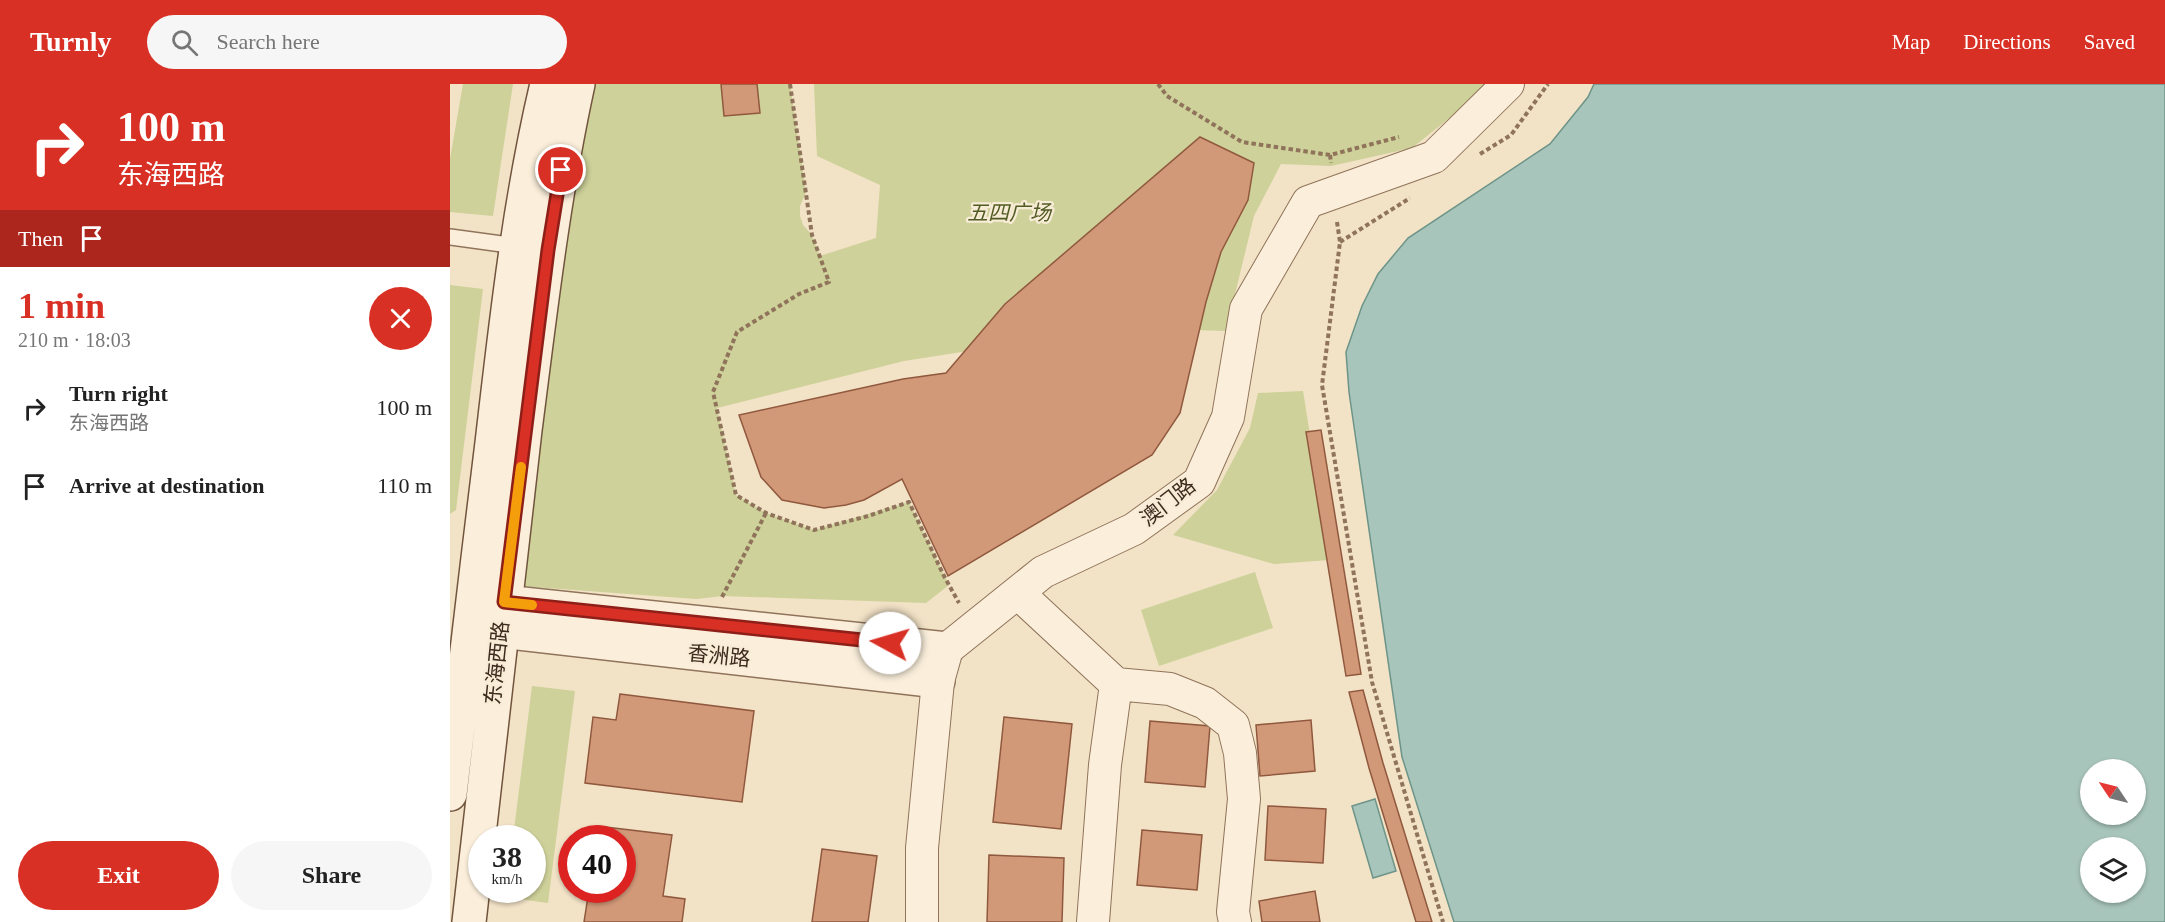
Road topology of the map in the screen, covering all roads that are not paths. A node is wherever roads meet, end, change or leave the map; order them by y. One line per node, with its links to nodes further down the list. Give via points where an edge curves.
1 (547, 84): 5 (main road, 东海西路, via 534,136)
2 (578, 84): 8 (main road, 东海西路, via 548,250)
3 (1508, 84): 7 (street, 澳门路, via 1434,157 1308,202 1246,309 1228,417 1199,482 1134,529 1043,572)
4 (450, 237): 5 (lane)
5 (517, 246): 6 (main road, 东海西路)
6 (463, 570): 8 (main road); 9 (main road, 东海西路)
7 (1019, 594): 10 (street, 澳门路); 12 (street)
8 (502, 617): 9 (main road); 10 (main road, 香洲路, via 708,624); 11 (main road, 香洲路); 14 (main road, 东海西路)
9 (458, 641): 13 (main road, 东海西路)
10 (947, 649): 11 (street)
11 (938, 681): 15 (street, via 922,848)
12 (1116, 684): 16 (street, via 1105,765); 17 (street, via 1170,689 1205,703 1233,725 1244,799)
13 (450, 794)
14 (469, 922)
15 (922, 922)
16 (1093, 922)
17 (1235, 922)

